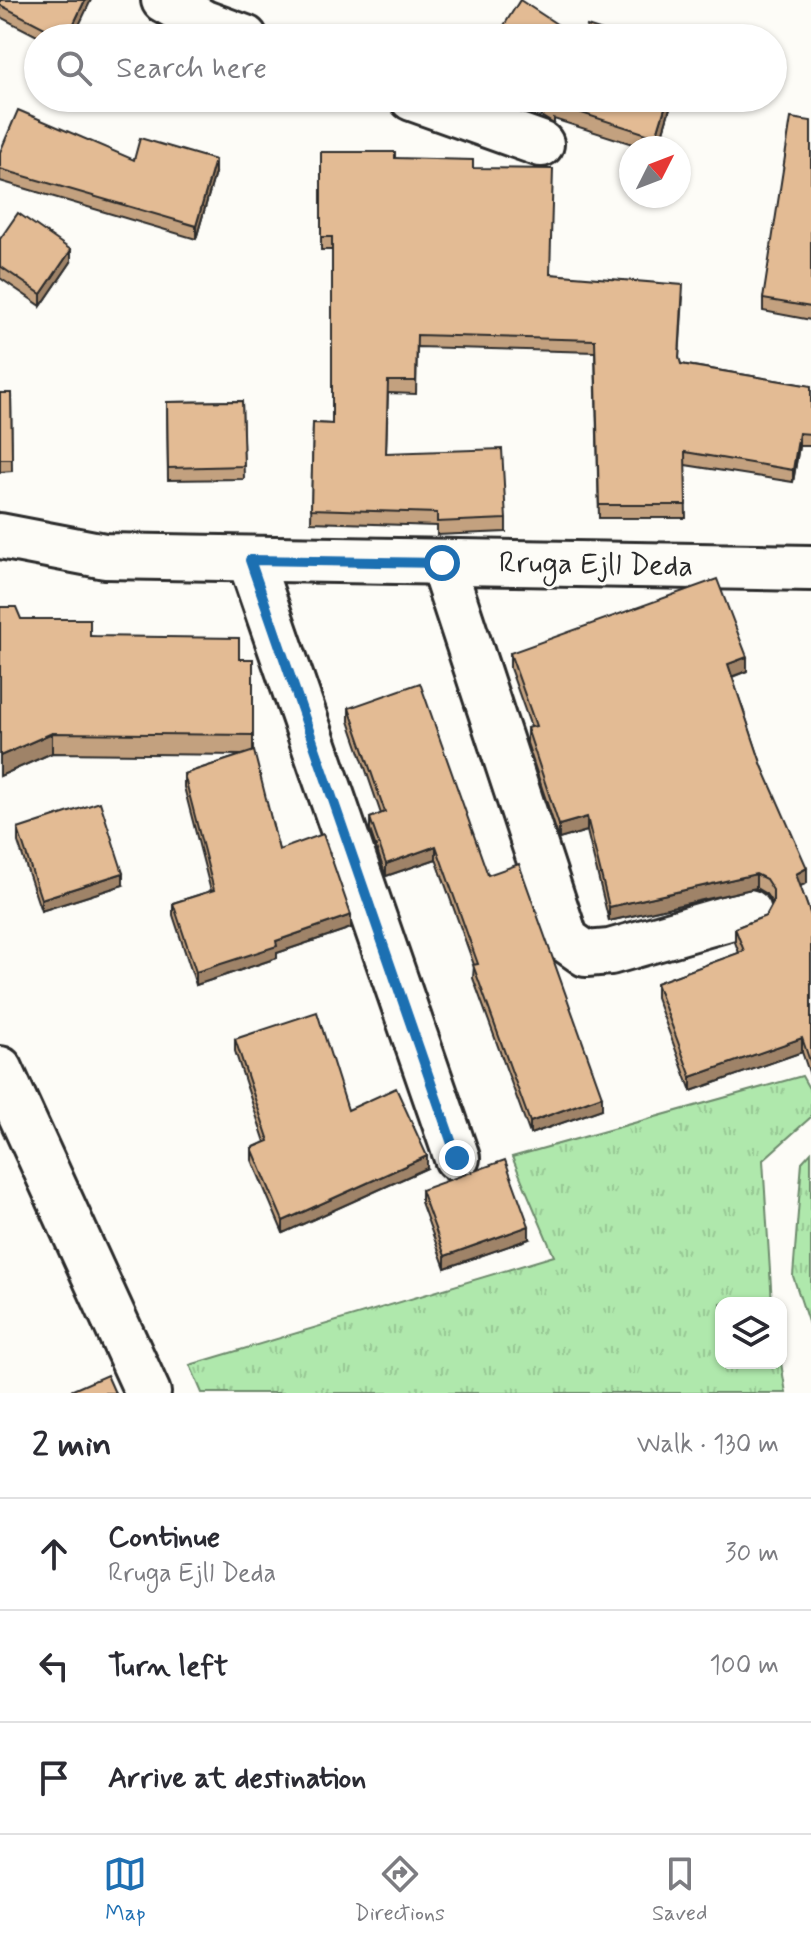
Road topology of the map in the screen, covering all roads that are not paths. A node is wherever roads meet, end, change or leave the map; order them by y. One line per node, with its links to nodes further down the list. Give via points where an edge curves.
1 (164, 0): 2 (street)
2 (207, 24)
3 (451, 112): 4 (street)
4 (541, 144)
5 (0, 536): 6 (street, Rruga Ejll Deda, via 105,556)
6 (250, 560): 7 (street, Rruga Ejll Deda); 11 (street)
7 (442, 563): 8 (street, Rruga Ejll Deda); 9 (street, via 566,940 586,954 610,952)
8 (811, 568)
9 (749, 912)
10 (0, 1069): 12 (street)
11 (457, 1158)
12 (148, 1393)

